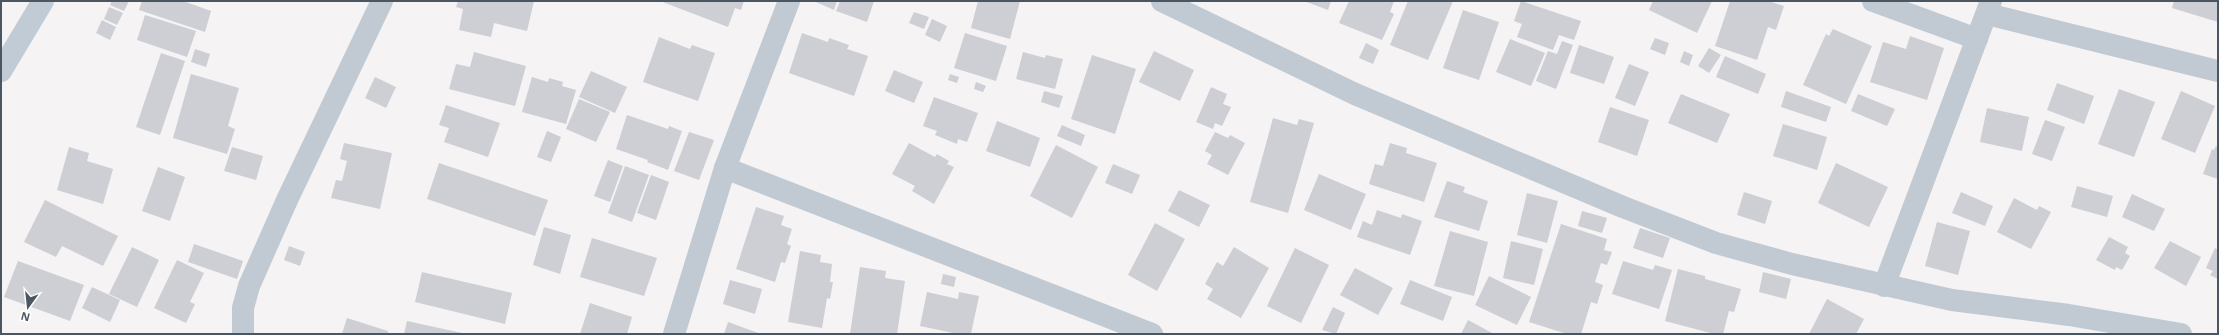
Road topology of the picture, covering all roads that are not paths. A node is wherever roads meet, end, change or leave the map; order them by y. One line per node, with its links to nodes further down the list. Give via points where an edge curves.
1 (43, 1): 8 (street)
2 (382, 1): 12 (street, via 249,286 243,308)
3 (789, 1): 10 (street)
4 (1162, 1): 11 (street, via 1355,94 1623,207 1716,243)
5 (1873, 1): 7 (street)
6 (1989, 8): 7 (street); 9 (street)
7 (1977, 39): 11 (street)
8 (1, 71)
9 (2218, 71)
10 (725, 168): 13 (street); 14 (street)
11 (1884, 286): 15 (street, via 1952,300 2069,315)
12 (243, 334)
13 (674, 334)
14 (1152, 334)
15 (2181, 334)

